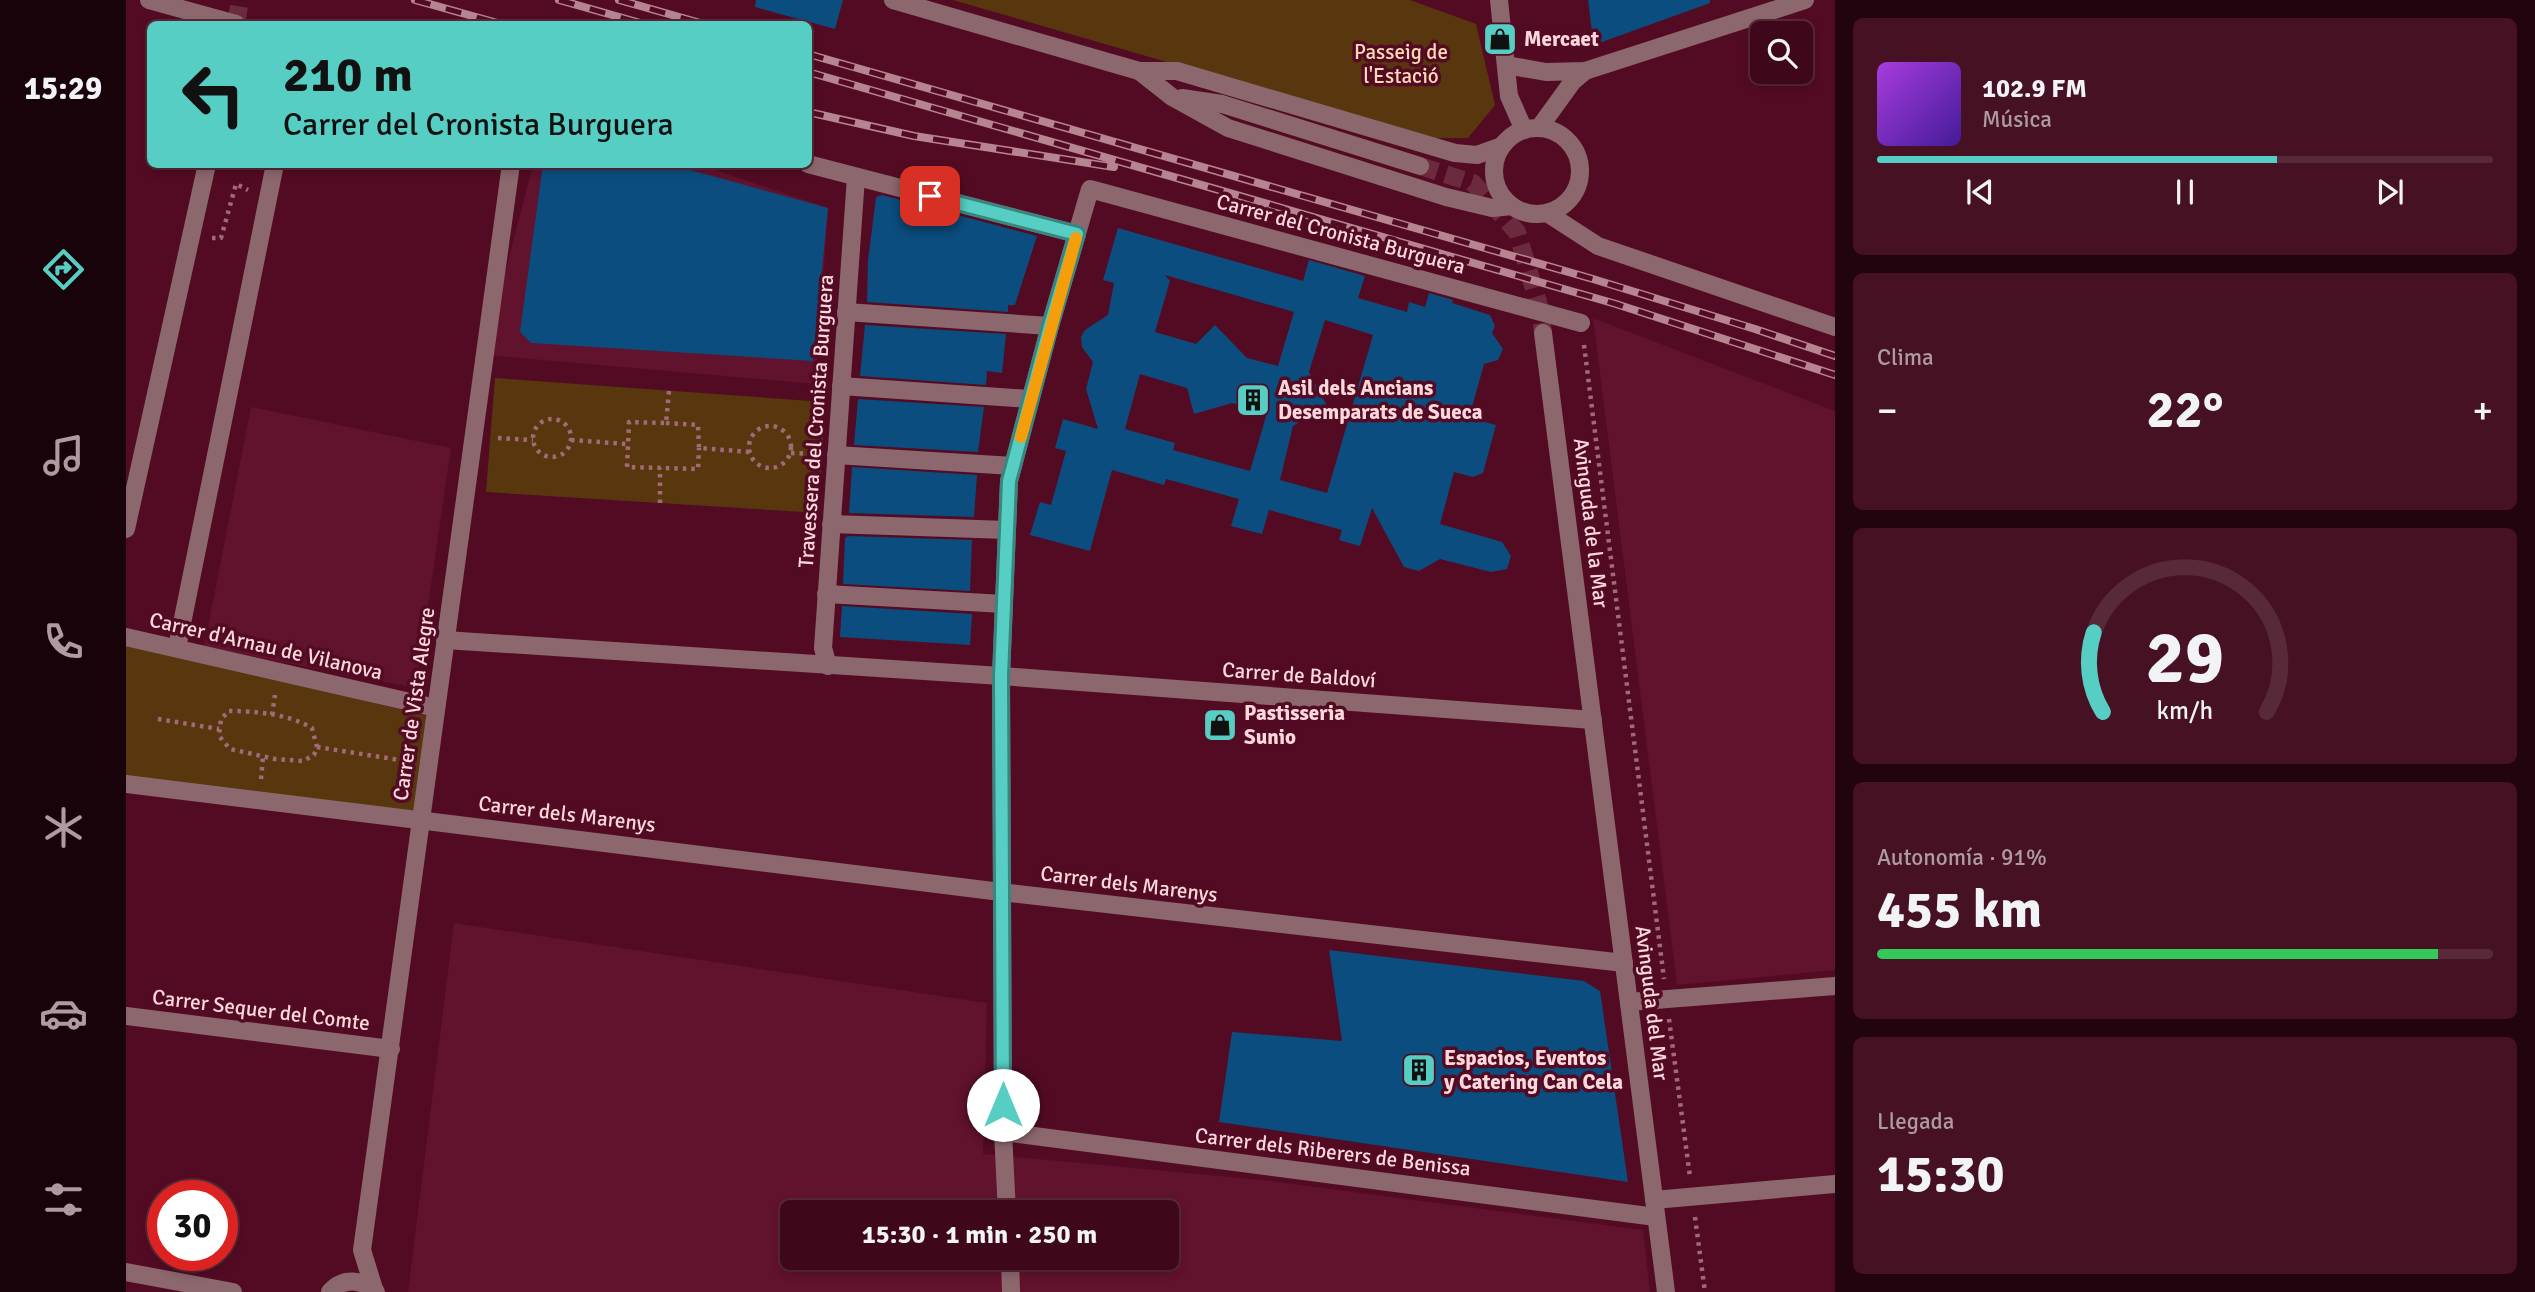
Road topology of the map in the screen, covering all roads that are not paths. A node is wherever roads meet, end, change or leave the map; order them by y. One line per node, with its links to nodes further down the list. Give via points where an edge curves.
1 (149, 0): 5 (street)
2 (893, 0): 7 (street)
3 (1805, 0): 8 (street)
4 (1495, 1): 6 (street)
5 (225, 21)
6 (1506, 65): 8 (street, via 1546,72); 10 (street, via 1509,96)
7 (1139, 71): 9 (street); 11 (street, via 1177,71 1455,153 1476,155)
8 (1585, 71): 10 (street)
9 (1172, 97): 13 (street, via 1222,104); 18 (street, via 1228,128 1446,197 1492,208)
10 (1531, 130): 11 (street); 19 (street, via 1558,134 1570,143 1580,171 1570,199)
11 (1502, 146): 18 (street, via 1495,178)
12 (812, 165): 17 (street)
13 (1420, 166)
14 (206, 168): 31 (street)
15 (274, 168): 37 (street)
16 (510, 168): 36 (street, Carrer de Vista Alegre)
17 (856, 177): 20 (street); 21 (street, Travessera del Cronista Burguera)
18 (1512, 206): 19 (street, via 1523,212)
19 (1547, 213): 24 (street, via 1598,246)
20 (1077, 234): 22 (street, Carrer del Cronista Burguera, via 1090,189); 23 (street)
21 (846, 312): 23 (street); 26 (street, Travessera del Cronista Burguera)
22 (1581, 323)
23 (1050, 326): 27 (street)
24 (1835, 327)
25 (1543, 333): 41 (street, Avinguda de la Mar)
26 (841, 386): 27 (street); 28 (street, Travessera del Cronista Burguera)
27 (1030, 399): 29 (street)
28 (836, 455): 29 (street); 30 (street, Travessera del Cronista Burguera)
29 (1013, 466): 32 (street)
30 (831, 524): 32 (street); 33 (street, Travessera del Cronista Burguera)
31 (126, 529)
32 (1007, 530): 34 (street)
33 (827, 594): 34 (street); 38 (street, Travessera del Cronista Burguera, via 823,648)
34 (1004, 604): 39 (street)
35 (126, 637): 37 (street, Carrer d'Arnau de Vilanova)
36 (445, 640): 38 (street, Carrer de Baldoví); 40 (street, Carrer de Vista Alegre)
37 (177, 648): 40 (street, Carrer d'Arnau de Vilanova)
38 (828, 666): 39 (street, Carrer de Baldoví)
39 (1001, 676): 41 (street, Carrer de Baldoví); 44 (street)
40 (436, 708): 43 (street, Carrer de Vista Alegre)
41 (1593, 720): 45 (street, Avinguda del Mar)
42 (126, 783): 43 (street, Carrer dels Marenys)
43 (422, 819): 44 (street, Carrer dels Marenys); 49 (street, Carrer de Vista Alegre)
44 (1001, 892): 45 (street, Carrer dels Marenys); 50 (street)
45 (1624, 963): 47 (street, Avinguda del Mar)
46 (1835, 986): 47 (street)
47 (1629, 1002): 53 (street, Avinguda del Mar)
48 (126, 1016): 49 (street, Carrer Sequer del Comte)
49 (391, 1049): 54 (street, Carrer de Vista Alegre)
50 (1003, 1132): 52 (street); 53 (street, Carrer dels Riberers de Benissa)
51 (1835, 1184): 53 (street, Carrer dels Riberers de Benissa, via 1693,1197)
52 (1006, 1200)
53 (1655, 1208): 61 (street, Avinguda del Mar)
54 (362, 1250): 57 (street, Carrer de Vista Alegre); 58 (street, Carrer de Vista Alegre)
55 (1010, 1270): 60 (street)
56 (126, 1272): 59 (street)
57 (332, 1289): 58 (street, via 359,1282)
58 (375, 1291)
59 (233, 1292)
60 (1011, 1292)
61 (1666, 1292)

